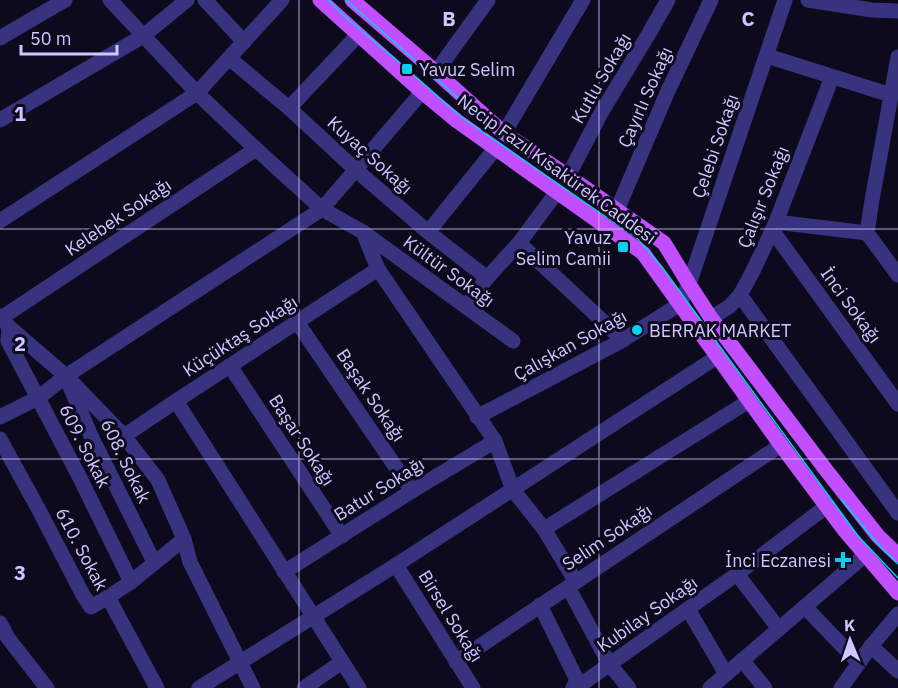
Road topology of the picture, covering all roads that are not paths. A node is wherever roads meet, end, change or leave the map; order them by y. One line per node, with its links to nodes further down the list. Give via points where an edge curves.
1 (65, 0): 17 (street)
2 (110, 0): 16 (street, Kültür Sokağı)
3 (187, 0): 16 (street)
4 (205, 0): 18 (street)
5 (282, 0): 18 (street)
6 (320, 0): 15 (main road, Necip Fazıl Kısakürek Caddesi)
7 (352, 0): 22 (main road, Necip Fazıl Kısakürek Caddesi)
8 (488, 0): 22 (street)
9 (583, 0): 29 (street)
10 (668, 0): 33 (street, Kutlu Sokağı)
11 (711, 0): 36 (street, Çayırlı Sokağı)
12 (785, 0): 19 (street, Çelebi Sokağı)
13 (808, 0): 14 (street)
14 (898, 11)
15 (358, 34): 24 (main road, Necip Fazıl Kısakürek Caddesi); 27 (street)
16 (143, 36): 25 (street, Kültür Sokağı); 28 (street)
17 (0, 38)
18 (244, 42): 21 (street)
19 (767, 56): 23 (street); 46 (street, Çelebi Sokağı)
20 (898, 57): 26 (street)
21 (230, 59): 25 (street); 27 (street, Kuyaç Sokağı)
22 (436, 72): 29 (main road, Necip Fazıl Kısakürek Caddesi)
23 (832, 77): 26 (street); 38 (street, Çalışır Sokağı)
24 (422, 92): 31 (main road, Necip Fazıl Kısakürek Caddesi); 32 (street)
25 (197, 93): 30 (street, Kültür Sokağı); 37 (street)
26 (891, 95): 41 (street)
27 (289, 108): 32 (street, Kuyaç Sokağı)
28 (0, 120)
29 (504, 133): 33 (main road, Necip Fazıl Kısakürek Caddesi)
30 (256, 149): 35 (street, Kültür Sokağı); 51 (street, Kelebek Sokağı)
31 (495, 149): 34 (main road, Necip Fazıl Kısakürek Caddesi); 40 (street)
32 (356, 170): 35 (street); 40 (street, Kuyaç Sokağı)
33 (568, 176): 36 (main road, Necip Fazıl Kısakürek Caddesi)
34 (557, 192): 42 (street); 48 (main road, Necip Fazıl Kısakürek Caddesi, via 643,253)
35 (322, 209): 39 (street, Kültür Sokağı); 57 (street)
36 (617, 210): 46 (main road, Necip Fazıl Kısakürek Caddesi, via 664,243)
37 (0, 221)
38 (774, 226): 41 (street); 47 (street, Çalışır Sokağı); 61 (street, İnci Sokağı)
39 (363, 232): 44 (street); 49 (street, Kültür Sokağı)
40 (428, 232): 45 (street, Kuyaç Sokağı)
41 (867, 233): 43 (street)
42 (519, 243): 45 (street); 53 (street)
43 (895, 266)
44 (378, 269): 52 (street, Küçüktaş Sokağı); 63 (street)
45 (487, 278): 49 (street)
46 (689, 284): 48 (street, Çelebi Sokağı); 50 (main road, Necip Fazıl Kısakürek Caddesi)
47 (740, 295): 50 (street, Çalışır Sokağı); 71 (street)
48 (681, 304): 53 (street, Çalışkan Sokağı); 55 (main road, Necip Fazıl Kısakürek Caddesi)
49 (466, 306): 54 (street, Kültür Sokağı)
50 (711, 318): 76 (main road, Necip Fazıl Kısakürek Caddesi, via 878,536)
51 (3, 320): 57 (street); 58 (street, 609. Sokak, via 8,341)
52 (297, 322): 56 (street, Küçüktaş Sokağı); 69 (street, Başak Sokağı)
53 (623, 340): 63 (street, Çalışkan Sokağı)
54 (513, 341)
55 (717, 357): 60 (main road, Necip Fazıl Kısakürek Caddesi); 68 (street)
56 (230, 366): 59 (street, Küçüktaş Sokağı); 73 (street, Başar Sokağı)
57 (66, 376): 58 (street); 64 (street); 77 (street, 608. Sokak, via 91,436)
58 (38, 398): 62 (street); 81 (street, 609. Sokak)
59 (176, 401): 64 (street, Küçüktaş Sokağı); 79 (street)
60 (749, 401): 67 (main road, Necip Fazıl Kısakürek Caddesi); 72 (street)
61 (898, 404)
62 (0, 417)
63 (477, 417): 66 (street)
64 (124, 436): 74 (street, via 158,480)
65 (0, 439): 84 (street, 610. Sokak, via 91,607)
66 (495, 441): 68 (street); 69 (street, Batur Sokağı)
67 (781, 445): 70 (main road, Necip Fazıl Kısakürek Caddesi); 82 (street, Selim Sokağı)
68 (513, 490): 72 (street); 78 (street)
69 (412, 491): 73 (street, Batur Sokağı)
70 (827, 506): 75 (main road, Necip Fazıl Kısakürek Caddesi); 80 (street, Kubilay Sokağı)
71 (898, 513)
72 (544, 529): 82 (street)
73 (342, 536): 79 (street, Batur Sokağı)
74 (184, 539): 77 (street, 610. Sokak); 96 (street, via 190,562)
75 (865, 555): 83 (main road, Necip Fazıl Kısakürek Caddesi); 86 (street)
76 (898, 555)
77 (154, 562): 81 (street, 610. Sokak)
78 (396, 565): 89 (street); 95 (street, Birsel Sokağı)
79 (284, 572): 89 (street)
80 (737, 574): 87 (street, Kubilay Sokağı); 91 (street)
81 (131, 582): 84 (street, 610. Sokak)
82 (572, 584): 85 (street, Selim Sokağı); 98 (street)
83 (898, 593)
84 (108, 597): 102 (street)
85 (540, 605): 95 (street, Selim Sokağı); 108 (street, via 577,680)
86 (805, 607): 91 (street); 97 (street)
87 (688, 609): 98 (street, Kubilay Sokağı); 100 (street)
88 (898, 614): 92 (street)
89 (313, 617): 94 (street); 96 (street)
90 (0, 623): 101 (street)
91 (779, 628): 93 (street)
92 (871, 646): 97 (street); 99 (street)
93 (742, 660): 100 (street); 111 (street)
94 (342, 662): 105 (street); 106 (street)
95 (456, 662): 107 (street, Birsel Sokağı)
96 (240, 663): 103 (street); 104 (street)
97 (859, 663): 112 (street)
98 (610, 665): 108 (street, Kubilay Sokağı); 109 (street)
99 (898, 671)
100 (726, 674): 110 (street)
101 (47, 688)
102 (157, 688)
103 (199, 688)
104 (254, 688)
105 (304, 688)
106 (359, 688)
107 (472, 688)
108 (575, 688)
109 (628, 688)
110 (710, 688)
111 (765, 688)
112 (841, 688)

